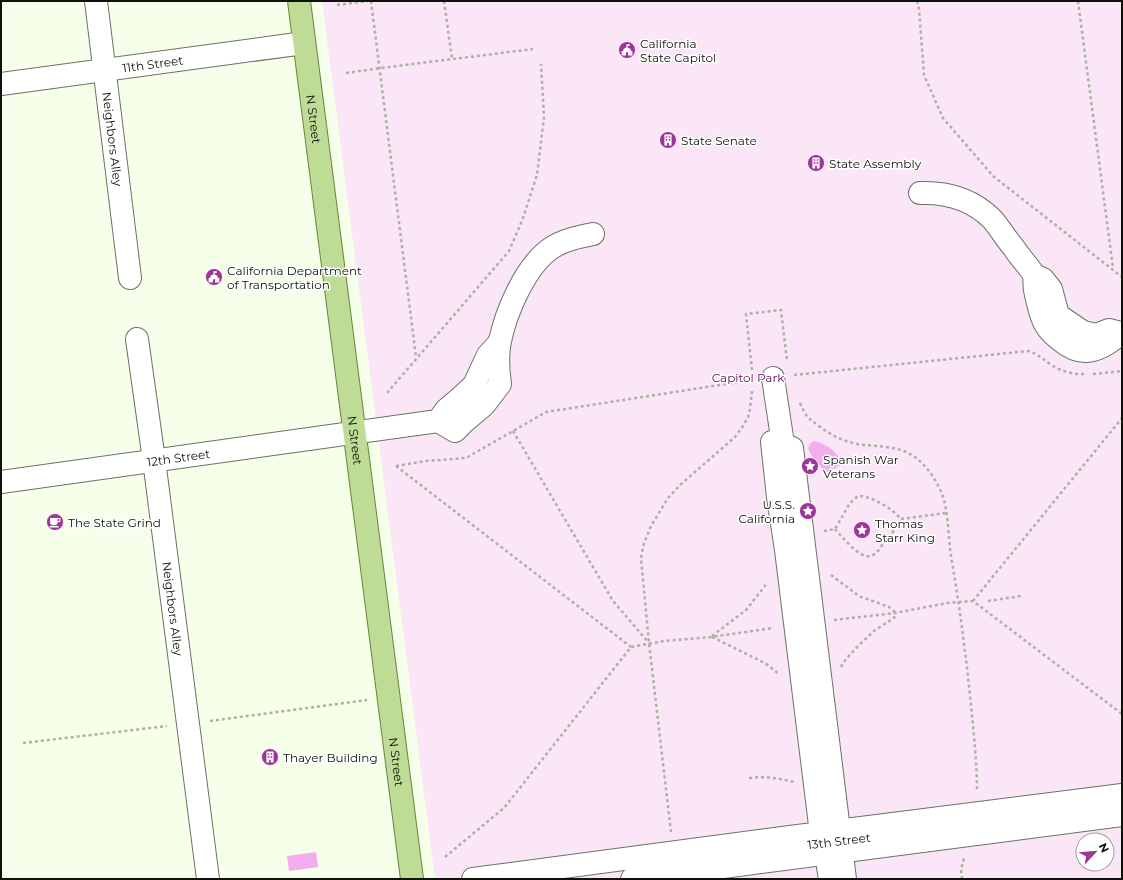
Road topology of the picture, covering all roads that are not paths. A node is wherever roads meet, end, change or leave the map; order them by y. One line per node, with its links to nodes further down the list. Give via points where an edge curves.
1 (96, 1): 4 (street, Neighbors Alley)
2 (299, 1): 3 (main road, N Street)
3 (304, 43): 4 (street, 11th Street); 15 (main road, N Street)
4 (104, 70): 5 (street, 11th Street); 9 (street, Neighbors Alley)
5 (1, 84)
6 (920, 193): 8 (street, via 956,197 983,211)
7 (593, 234): 12 (street, via 558,244 533,265 521,284)
8 (1034, 275): 10 (street, via 1044,279 1058,315 1083,332); 10 (street, via 1035,290 1044,324 1051,334 1066,345 1082,352 1091,351 1107,344)
9 (130, 278)
10 (1118, 332)
11 (137, 339): 17 (street, Neighbors Alley)
12 (500, 342): 14 (street, via 488,355 474,385 446,410); 14 (street, via 500,384 484,405 465,421)
13 (771, 375): 16 (street)
14 (446, 426): 15 (street, 12th Street)
15 (355, 432): 17 (street, 12th Street); 25 (main road, N Street)
16 (783, 444): 19 (street, via 792,448); 19 (street, via 772,442 786,550); 23 (street)
17 (154, 460): 18 (street, 12th Street); 24 (street, Neighbors Alley)
18 (1, 482)
19 (804, 624): 23 (street); 23 (street, via 817,795)
20 (1122, 795): 23 (street, via 976,813)
21 (1122, 805): 23 (street, 13th Street)
22 (1122, 815): 23 (street, via 973,834)
23 (832, 842): 26 (street, via 674,853); 27 (street, 13th Street); 28 (street); 29 (street); 30 (street); 31 (street)
24 (208, 879)
25 (412, 879)
26 (473, 879)
27 (557, 879)
28 (632, 879)
29 (830, 879)
30 (837, 879)
31 (845, 879)

